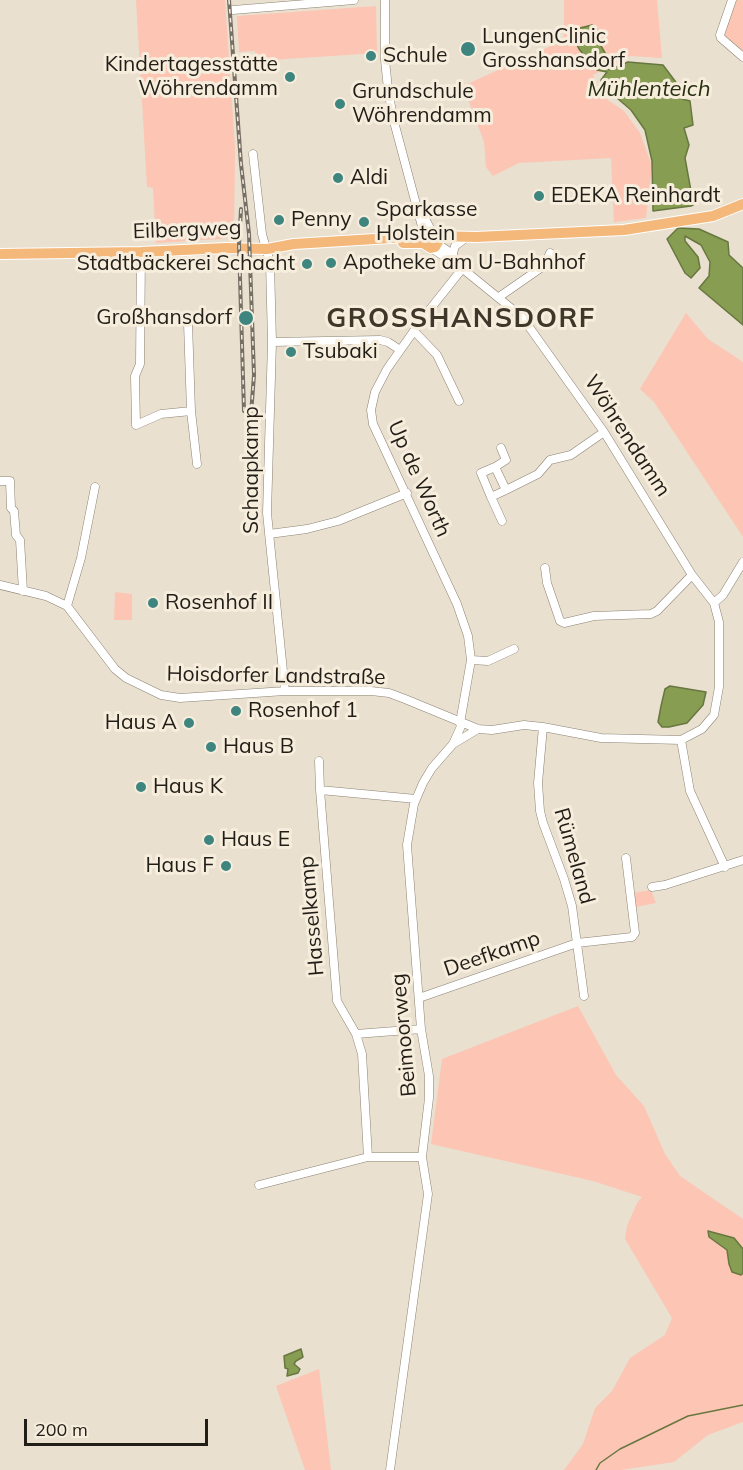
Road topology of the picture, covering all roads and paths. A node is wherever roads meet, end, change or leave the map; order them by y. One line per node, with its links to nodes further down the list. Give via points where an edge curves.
1 (354, 0): 4 (street)
2 (385, 0): 9 (street, via 385,60 393,118)
3 (731, 1): 5 (street, via 720,35)
4 (233, 10)
5 (743, 57)
6 (254, 154): 11 (street, Schaapkamp)
7 (743, 204): 8 (main road, via 713,216 642,228)
8 (476, 237): 9 (main road); 10 (main road)
9 (431, 239): 10 (main road); 11 (main road, Eilbergweg, via 294,244); 15 (street, Wöhrendamm)
10 (463, 240): 15 (street, via 453,253)
11 (267, 249): 12 (main road, Eilbergweg); 19 (street, Schaapkamp)
12 (141, 252): 14 (main road, Eilbergweg); 17 (street)
13 (550, 253): 16 (street, via 545,265)
14 (0, 254)
15 (458, 264): 16 (street, Wöhrendamm); 18 (street, Up de Worth, via 449,284)
16 (499, 297): 23 (street, Wöhrendamm, via 530,327)
17 (140, 321): 22 (street, via 188,323); 22 (street, via 136,424 161,414)
18 (414, 331): 20 (street, Up de Worth); 21 (street, via 437,354)
19 (272, 342): 20 (street, via 380,340); 33 (street, Schaapkamp)
20 (400, 350): 30 (street, Up de Worth, via 379,384 371,410 376,431)
21 (459, 401)
22 (191, 411): 25 (street)
23 (604, 432): 29 (street, via 571,455 550,460 538,474); 36 (street, Wöhrendamm)
24 (501, 448): 26 (street, via 506,460)
25 (197, 464)
26 (495, 467): 29 (street); 31 (street, via 481,473)
27 (0, 481): 38 (street, via 10,481 11,508 20,540)
28 (95, 487): 40 (street)
29 (506, 490): 31 (street)
30 (406, 493): 33 (street, via 338,521); 42 (street, Up de Worth, via 457,604)
31 (491, 497): 32 (street)
32 (502, 521)
33 (269, 534): 43 (street, Schaapkamp)
34 (743, 562): 39 (street, via 723,596)
35 (545, 568): 36 (street, via 546,583 564,623 594,616 651,614)
36 (692, 575): 39 (street, Wöhrendamm)
37 (0, 585): 38 (street)
38 (23, 591): 40 (street)
39 (714, 603): 47 (street, via 719,622 717,704 702,729)
40 (67, 606): 43 (street, Hoisdorfer Landstraße, via 115,669 150,691 180,698)
41 (514, 649): 42 (street, via 488,661)
42 (471, 660): 44 (street, Up de Worth)
43 (285, 691): 44 (street, Hoisdorfer Landstraße, via 389,693)
44 (461, 724): 46 (street, Hoisdorfer Landstraße); 48 (street, Up de Worth)
45 (543, 727): 46 (street, Hoisdorfer Landstraße); 47 (street, Hoisdorfer Landstraße, via 601,738); 56 (street, Rümeland, via 540,811 567,888)
46 (478, 729): 48 (street, Beimoorweg)
47 (681, 740): 54 (street, via 690,791)
48 (453, 744): 51 (street, Beimoorweg, via 432,768)
49 (319, 761): 50 (street, Hasselkamp)
50 (320, 790): 51 (street); 60 (street, Hasselkamp, via 338,1001)
51 (416, 800): 58 (street, Beimoorweg, via 407,845)
52 (626, 858): 56 (street, Deefkamp, via 635,933 632,937)
53 (743, 860): 54 (street)
54 (725, 867): 55 (street)
55 (652, 887)
56 (577, 943): 57 (street, Rümeland); 58 (street, Deefkamp)
57 (584, 996)
58 (419, 998): 59 (street, Beimoorweg)
59 (421, 1029): 60 (street); 62 (street, Beimoorweg, via 429,1076)
60 (356, 1034): 61 (street, Hasselkamp, via 362,1054)
61 (368, 1157): 62 (street); 63 (street)
62 (422, 1157): 64 (street, Beimoorweg, via 428,1194)
63 (260, 1185)
64 (390, 1470)

